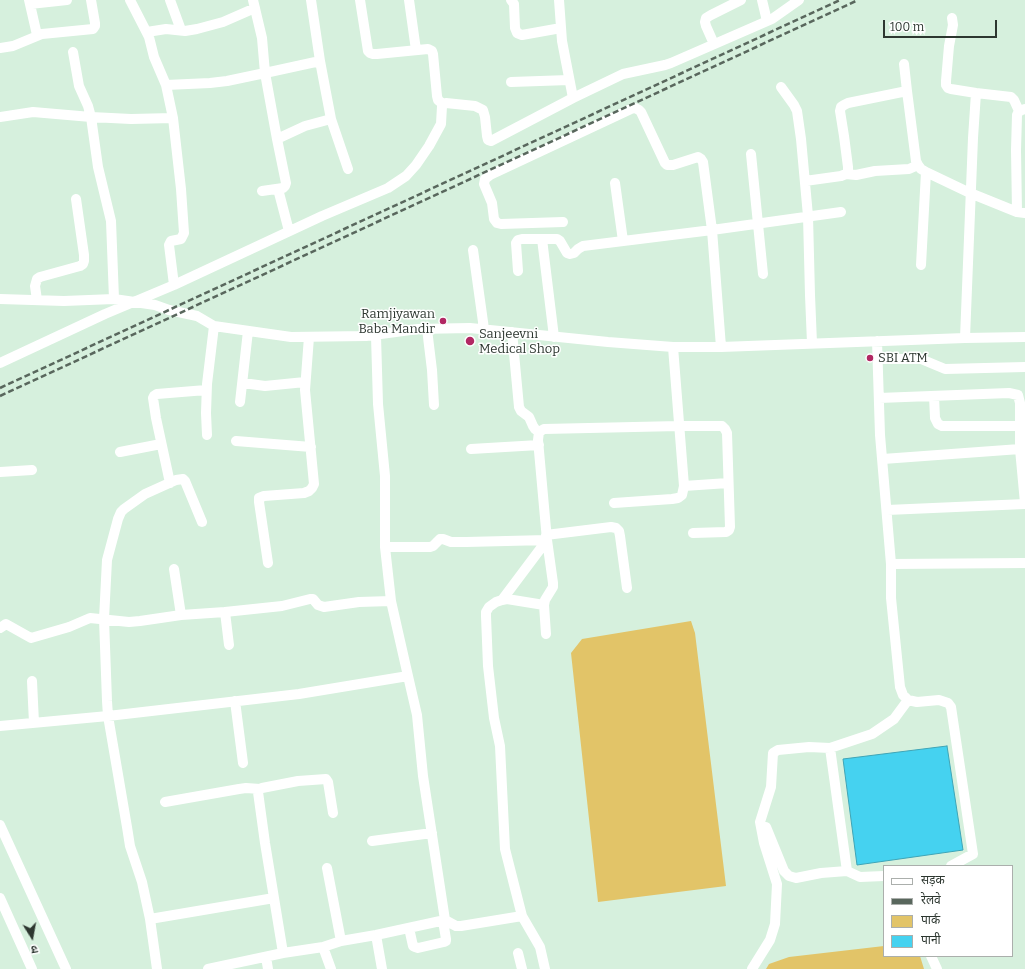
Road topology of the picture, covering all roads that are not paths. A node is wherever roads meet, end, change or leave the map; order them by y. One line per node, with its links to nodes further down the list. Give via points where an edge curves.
1 (67, 0): 13 (street)
2 (91, 0): 20 (street, via 95,23 93,29)
3 (130, 0): 19 (street)
4 (170, 0): 18 (street)
5 (311, 0): 25 (street)
6 (360, 0): 23 (street, via 370,53)
7 (409, 0): 23 (street)
8 (511, 0): 17 (street, via 514,4 515,28 518,33 522,35)
9 (559, 0): 17 (street)
10 (741, 0): 21 (street, via 706,18 706,26)
11 (762, 0): 16 (street)
12 (799, 0): 16 (street)
13 (29, 2): 20 (street)
14 (254, 4): 18 (street, via 223,22); 27 (street, via 262,38)
15 (952, 18): 33 (street, via 946,85 951,90)
16 (767, 21): 21 (street)
17 (561, 28): 28 (street)
18 (181, 30): 19 (street)
19 (147, 32): 30 (street)
20 (37, 35): 22 (street, via 13,46)
21 (714, 44): 34 (street, via 665,65 623,74)
22 (0, 48)
23 (416, 50): 35 (street, via 432,51 437,96)
24 (73, 52): 38 (street, via 79,86)
25 (320, 60): 27 (street); 40 (street)
26 (904, 64): 32 (street)
27 (265, 73): 30 (street, via 227,81); 41 (street)
28 (569, 80): 29 (street); 34 (street)
29 (511, 82)
30 (166, 85): 39 (street)
31 (781, 86): 46 (street, via 796,111)
32 (906, 91): 43 (street, via 916,161); 45 (street, via 848,103 841,107 848,167)
33 (976, 93): 36 (street, via 1011,97); 50 (street)
34 (573, 98): 35 (street, via 491,141 488,140 483,110 475,106)
35 (443, 104): 58 (street, via 441,124 430,146 406,176 388,188)
36 (1022, 110): 53 (street, via 1017,115 1016,150)
37 (0, 117): 38 (street, via 33,112)
38 (91, 117): 39 (street); 67 (street, via 110,221)
39 (173, 118): 65 (street, via 184,233 181,238 171,241 169,245)
40 (331, 119): 41 (street, via 305,126); 44 (street)
41 (277, 139): 48 (street, via 286,183 283,188)
42 (752, 154): 56 (street)
43 (922, 168): 45 (street); 50 (street); 62 (street)
44 (348, 169)
45 (846, 174): 46 (street)
46 (805, 181): 54 (street)
47 (615, 183): 60 (street)
48 (278, 189): 49 (street); 58 (street)
49 (262, 191)
50 (970, 193): 53 (street); 79 (street)
51 (76, 199): 68 (street, via 83,264 37,279)
52 (841, 212): 54 (street)
53 (1021, 213)
54 (808, 216): 56 (street); 81 (street)
55 (563, 222): 57 (street, via 497,223 484,184 485,179 635,108 641,112 667,165 701,158)
56 (759, 223): 57 (street); 64 (street)
57 (712, 230): 60 (street); 83 (street)
58 (288, 232): 65 (street)
59 (542, 239): 60 (street, via 557,239 570,254 583,246); 63 (street, via 516,242); 77 (street)
60 (623, 241)
61 (473, 250): 72 (street)
62 (921, 265)
63 (518, 271)
64 (763, 274)
65 (174, 285): 69 (street)
66 (0, 299): 68 (street)
67 (114, 299): 68 (street); 69 (street)
68 (37, 300)
69 (134, 302): 70 (street, via 155,304 197,316); 85 (street)
70 (214, 326): 73 (street); 89 (street)
71 (427, 329): 72 (street); 76 (street); 93 (street)
72 (484, 329): 74 (street)
73 (248, 331): 75 (street, via 291,337); 88 (street)
74 (512, 332): 77 (street); 96 (street, via 520,407 529,417 532,426)
75 (309, 336): 76 (street); 87 (street)
76 (376, 336): 118 (street, via 378,404 385,476)
77 (554, 337): 82 (street)
78 (1025, 337): 79 (street)
79 (965, 338): 80 (street)
80 (877, 341): 81 (street); 84 (street)
81 (812, 343): 83 (street)
82 (673, 347): 83 (street); 94 (street)
83 (722, 347)
84 (878, 360): 86 (street, via 921,359 945,369); 91 (street)
85 (0, 363)
86 (1025, 367)
87 (305, 382): 88 (street, via 266,386); 101 (street)
88 (243, 383): 92 (street)
89 (206, 390): 97 (street); 99 (street, via 154,396)
90 (934, 396): 91 (street); 95 (street, via 936,418 942,426); 95 (street, via 1009,393 1018,395)
91 (879, 398): 105 (street)
92 (240, 402)
93 (434, 405)
94 (679, 426): 96 (street, via 544,429); 110 (street, via 722,426 725,429); 111 (street)
95 (1023, 426): 103 (street)
96 (540, 432): 100 (street)
97 (207, 435)
98 (236, 441): 101 (street)
99 (161, 444): 104 (street); 109 (street)
100 (539, 446): 102 (street); 117 (street)
101 (311, 447): 119 (street, via 314,484 309,491 259,498)
102 (471, 449)
103 (1020, 449): 105 (street); 108 (street)
104 (120, 452)
105 (883, 459): 114 (street)
106 (32, 470): 107 (street)
107 (0, 472)
108 (1024, 473): 113 (street)
109 (170, 483): 115 (street, via 180,479 185,481); 129 (street, via 145,494 119,515 107,560)
110 (728, 483): 111 (street); 116 (street, via 729,530)
111 (684, 486): 112 (street, via 682,495 678,498)
112 (614, 503)
113 (1025, 504): 114 (street)
114 (887, 510): 121 (street)
115 (202, 522)
116 (693, 533)
117 (546, 538): 118 (street, via 466,542 440,539 430,547); 123 (street, via 616,528 620,536); 124 (street); 126 (street, via 553,587)
118 (385, 547): 125 (street)
119 (268, 563)
120 (1025, 563): 121 (street)
121 (891, 564): 135 (street, via 891,598 900,687)
122 (174, 569): 128 (street)
123 (627, 588)
124 (502, 600): 126 (street); 155 (street, via 489,607 486,612 488,666 500,746 504,849)
125 (391, 601): 127 (street, via 324,607 310,599 282,606); 133 (street)
126 (544, 605): 131 (street)
127 (225, 612): 128 (street); 132 (street)
128 (180, 615): 129 (street, via 129,622)
129 (104, 620): 130 (street, via 90,618 31,638 6,624); 137 (street)
130 (0, 628)
131 (546, 634)
132 (229, 645)
133 (408, 676): 136 (street, via 298,694); 147 (street, via 417,715)
134 (32, 681): 138 (street)
135 (908, 700): 140 (street, via 894,719 872,734); 149 (street, via 939,700 951,707 974,854)
136 (235, 701): 137 (street); 141 (street)
137 (108, 716): 138 (street); 156 (street, via 129,840)
138 (34, 723): 139 (street)
139 (0, 726)
140 (830, 748): 145 (street, via 809,747 778,750 773,753 770,787); 151 (street)
141 (243, 763)
142 (260, 789): 143 (street, via 238,789); 144 (street, via 298,781 326,779); 154 (street, via 258,794)
143 (165, 802)
144 (333, 813)
145 (762, 817): 151 (street, via 784,871 789,876 796,878); 175 (street, via 760,822 764,843 777,884 775,924 770,940)
146 (0, 825): 167 (street)
147 (432, 833): 148 (street); 157 (street)
148 (372, 842)
149 (953, 865)
150 (327, 868): 160 (street)
151 (847, 871): 152 (street, via 860,877)
152 (883, 876)
153 (0, 898): 166 (street)
154 (274, 898): 156 (street); 162 (street)
155 (522, 916): 157 (street, via 461,926); 174 (street, via 540,947)
156 (150, 919): 168 (street)
157 (444, 920): 158 (street); 158 (street, via 446,941 418,948 413,946)
158 (409, 928): 159 (street)
159 (376, 935): 160 (street); 172 (street)
160 (341, 941): 161 (street)
161 (322, 947): 162 (street); 171 (street)
162 (284, 953): 164 (street)
163 (518, 953): 173 (street)
164 (266, 957): 169 (street); 170 (street)
165 (931, 957): 176 (street)
166 (32, 969)
167 (66, 969)
168 (157, 969)
169 (208, 969)
170 (268, 969)
171 (331, 969)
172 (382, 969)
173 (522, 969)
174 (545, 969)
175 (752, 969)
176 (937, 969)

